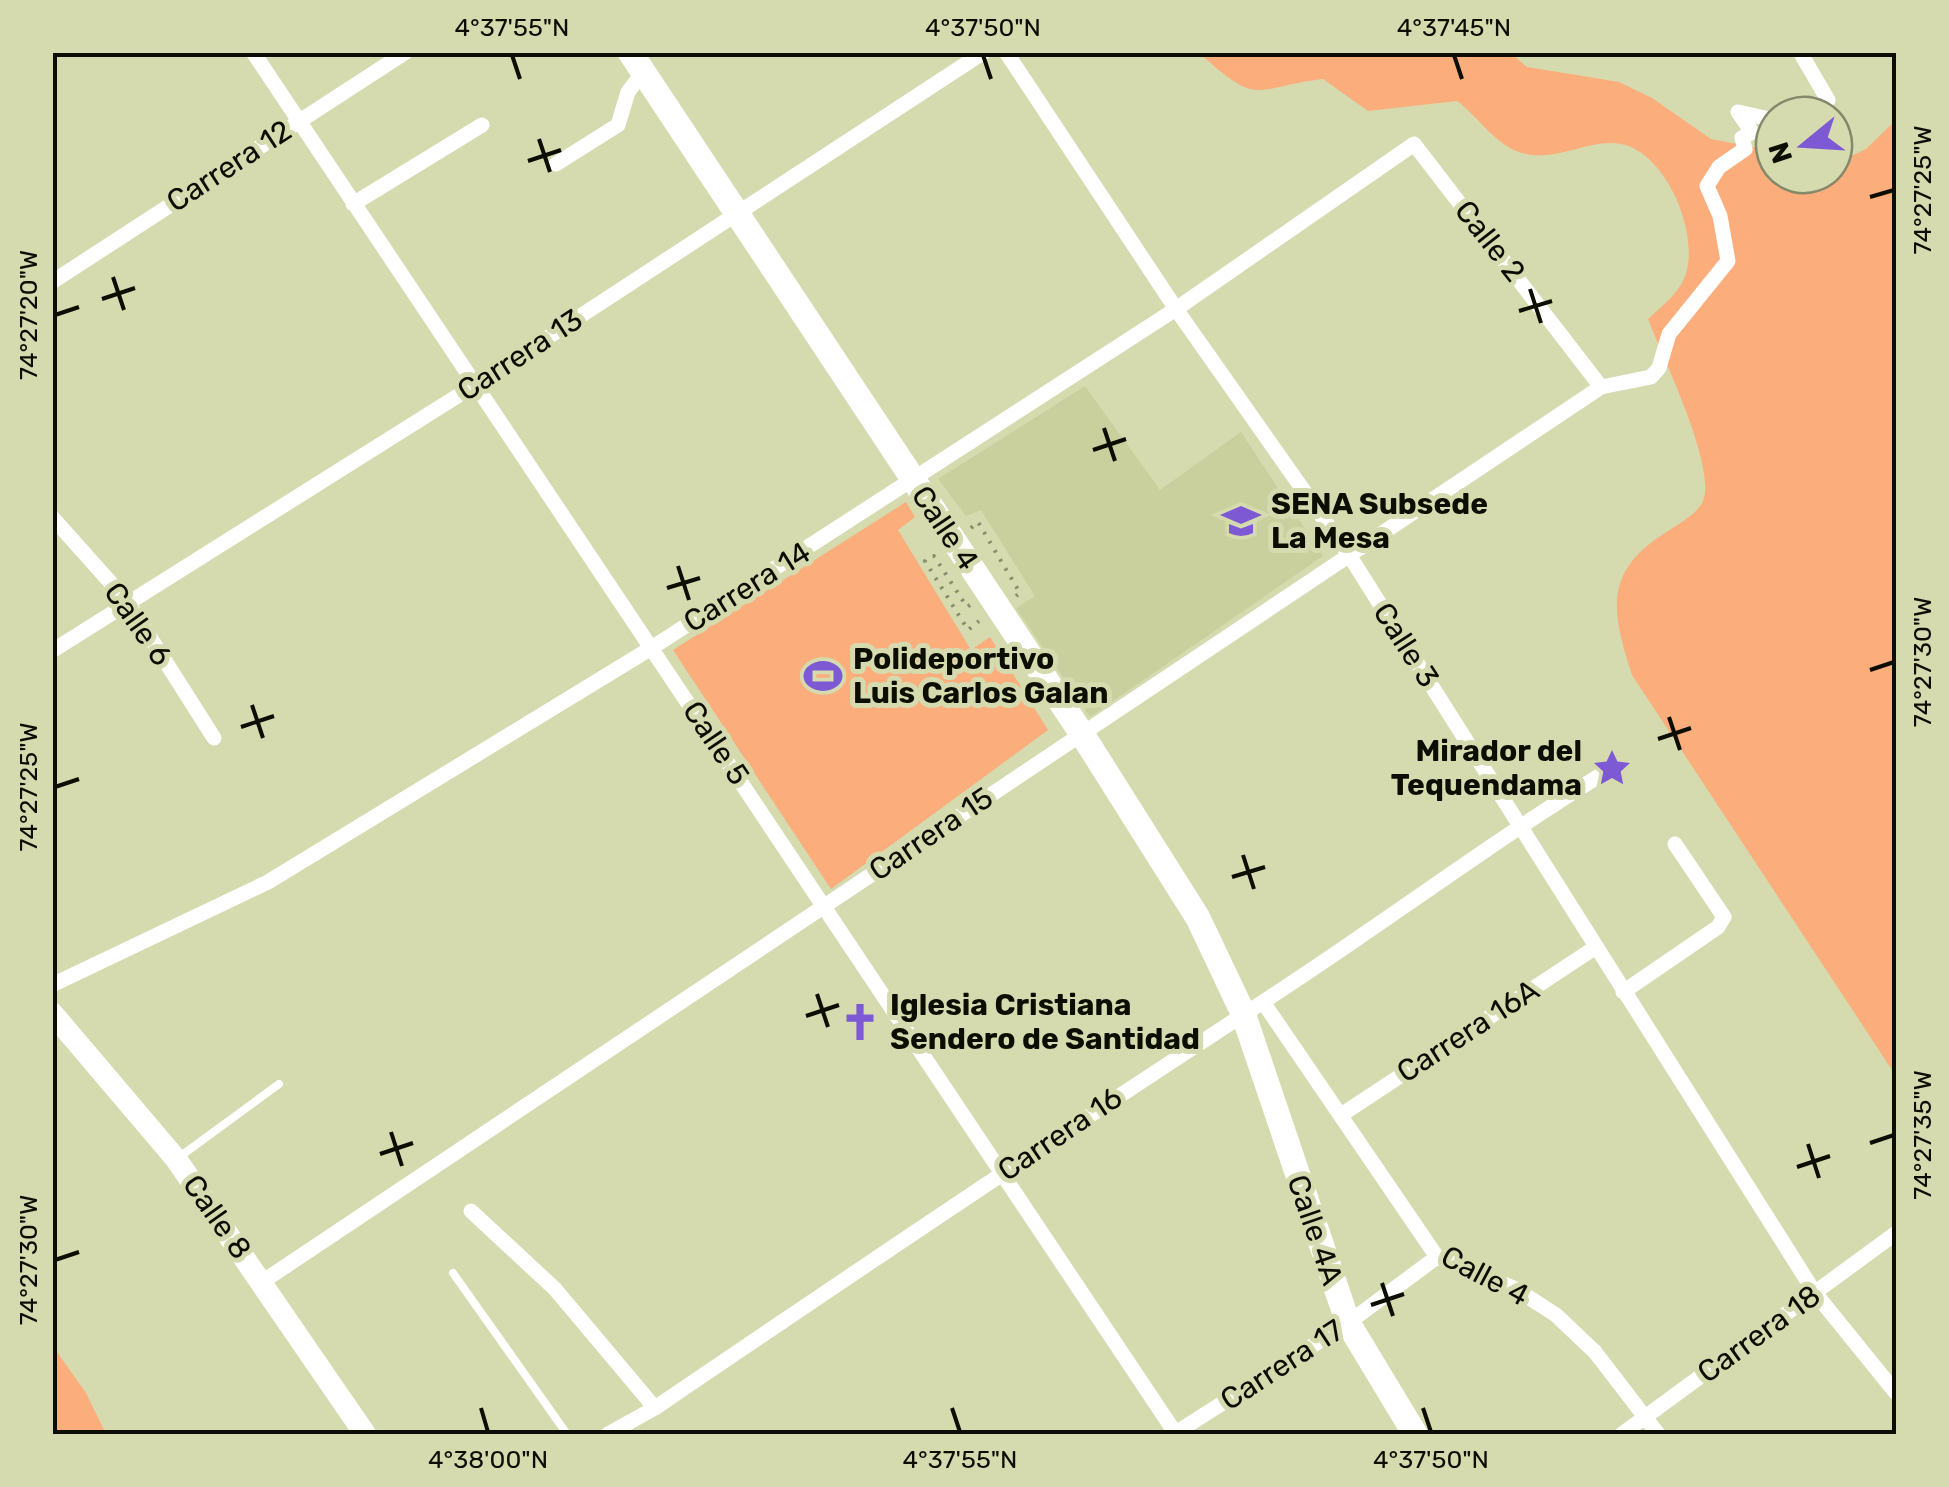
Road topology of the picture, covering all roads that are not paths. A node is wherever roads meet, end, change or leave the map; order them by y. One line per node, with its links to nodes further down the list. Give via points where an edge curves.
1 (253, 52): 9 (street, Calle 5)
2 (406, 52): 9 (street, Carrera 12)
3 (984, 52): 14 (street, Carrera 13)
4 (1006, 52): 16 (street, Calle 3)
5 (1800, 52): 7 (street)
6 (637, 62): 12 (street, via 618,126); 14 (main road, Calle 4)
7 (1825, 95)
8 (1754, 116): 18 (street, via 1738,112 1752,132 1742,138 1746,149 1706,186 1720,216 1728,262 1669,334 1651,377)
9 (298, 121): 13 (street, Calle 5); 15 (street, Carrera 12)
10 (482, 125): 13 (street)
11 (1414, 144): 16 (street, Carrera 14); 18 (street, Calle 2)
12 (556, 164)
13 (354, 204): 17 (street, Calle 5)
14 (738, 215): 17 (street, Carrera 13); 19 (main road, Calle 4)
15 (52, 282)
16 (1176, 309): 19 (street, Carrera 14); 21 (street, Calle 3)
17 (475, 385): 22 (street, Carrera 13); 23 (street, Calle 5)
18 (1600, 387): 21 (street, Carrera 15)
19 (914, 481): 23 (street, Carrera 14); 25 (main road, Calle 4)
20 (52, 517): 22 (street, Calle 6)
21 (1349, 555): 25 (street, Carrera 15); 28 (street, Calle 3)
22 (128, 601): 24 (street, Carrera 13); 26 (street, Calle 6)
23 (652, 647): 30 (street, Calle 5); 32 (street, Carrera 14, via 268,882)
24 (52, 651)
25 (1082, 734): 30 (street, Carrera 15); 34 (main road, Calle 4)
26 (214, 738)
27 (1612, 768): 28 (street, Carrera 16)
28 (1521, 824): 31 (street, Calle 3); 34 (street, Carrera 16)
29 (1675, 844): 33 (street, via 1724,917)
30 (825, 906): 39 (street, Calle 5); 44 (street, Carrera 15)
31 (1596, 947): 33 (street, Calle 3); 37 (street, Carrera 16A)
32 (52, 986)
33 (1623, 992): 45 (street, Calle 3)
34 (1253, 1008): 37 (street, Calle 4); 39 (street, Carrera 16); 46 (main road, Calle 4A)
35 (52, 1013): 38 (main road, Calle 8)
36 (280, 1084): 38 (lane)
37 (1341, 1115): 42 (street, Calle 4)
38 (176, 1159): 44 (main road, Calle 8)
39 (1002, 1172): 48 (street, Carrera 16); 53 (street, Calle 5)
40 (471, 1210): 48 (street, via 555,1289)
41 (1896, 1233): 45 (street, Carrera 18)
42 (1437, 1257): 46 (street, Carrera 17); 49 (street, Calle 4, via 1556,1315 1595,1352)
43 (453, 1273): 51 (lane)
44 (262, 1282): 50 (main road, Calle 8)
45 (1815, 1293): 47 (street, Calle 3); 49 (street, Carrera 18)
46 (1348, 1323): 53 (street, Carrera 17); 54 (main road, Calle 4A)
47 (1896, 1393)
48 (655, 1408): 52 (street, Carrera 16)
49 (1645, 1417): 55 (street, Carrera 18); 56 (street, Calle 4)
50 (365, 1434)
51 (567, 1434)
52 (608, 1434)
53 (1175, 1434)
54 (1415, 1434)
55 (1622, 1434)
56 (1658, 1434)

